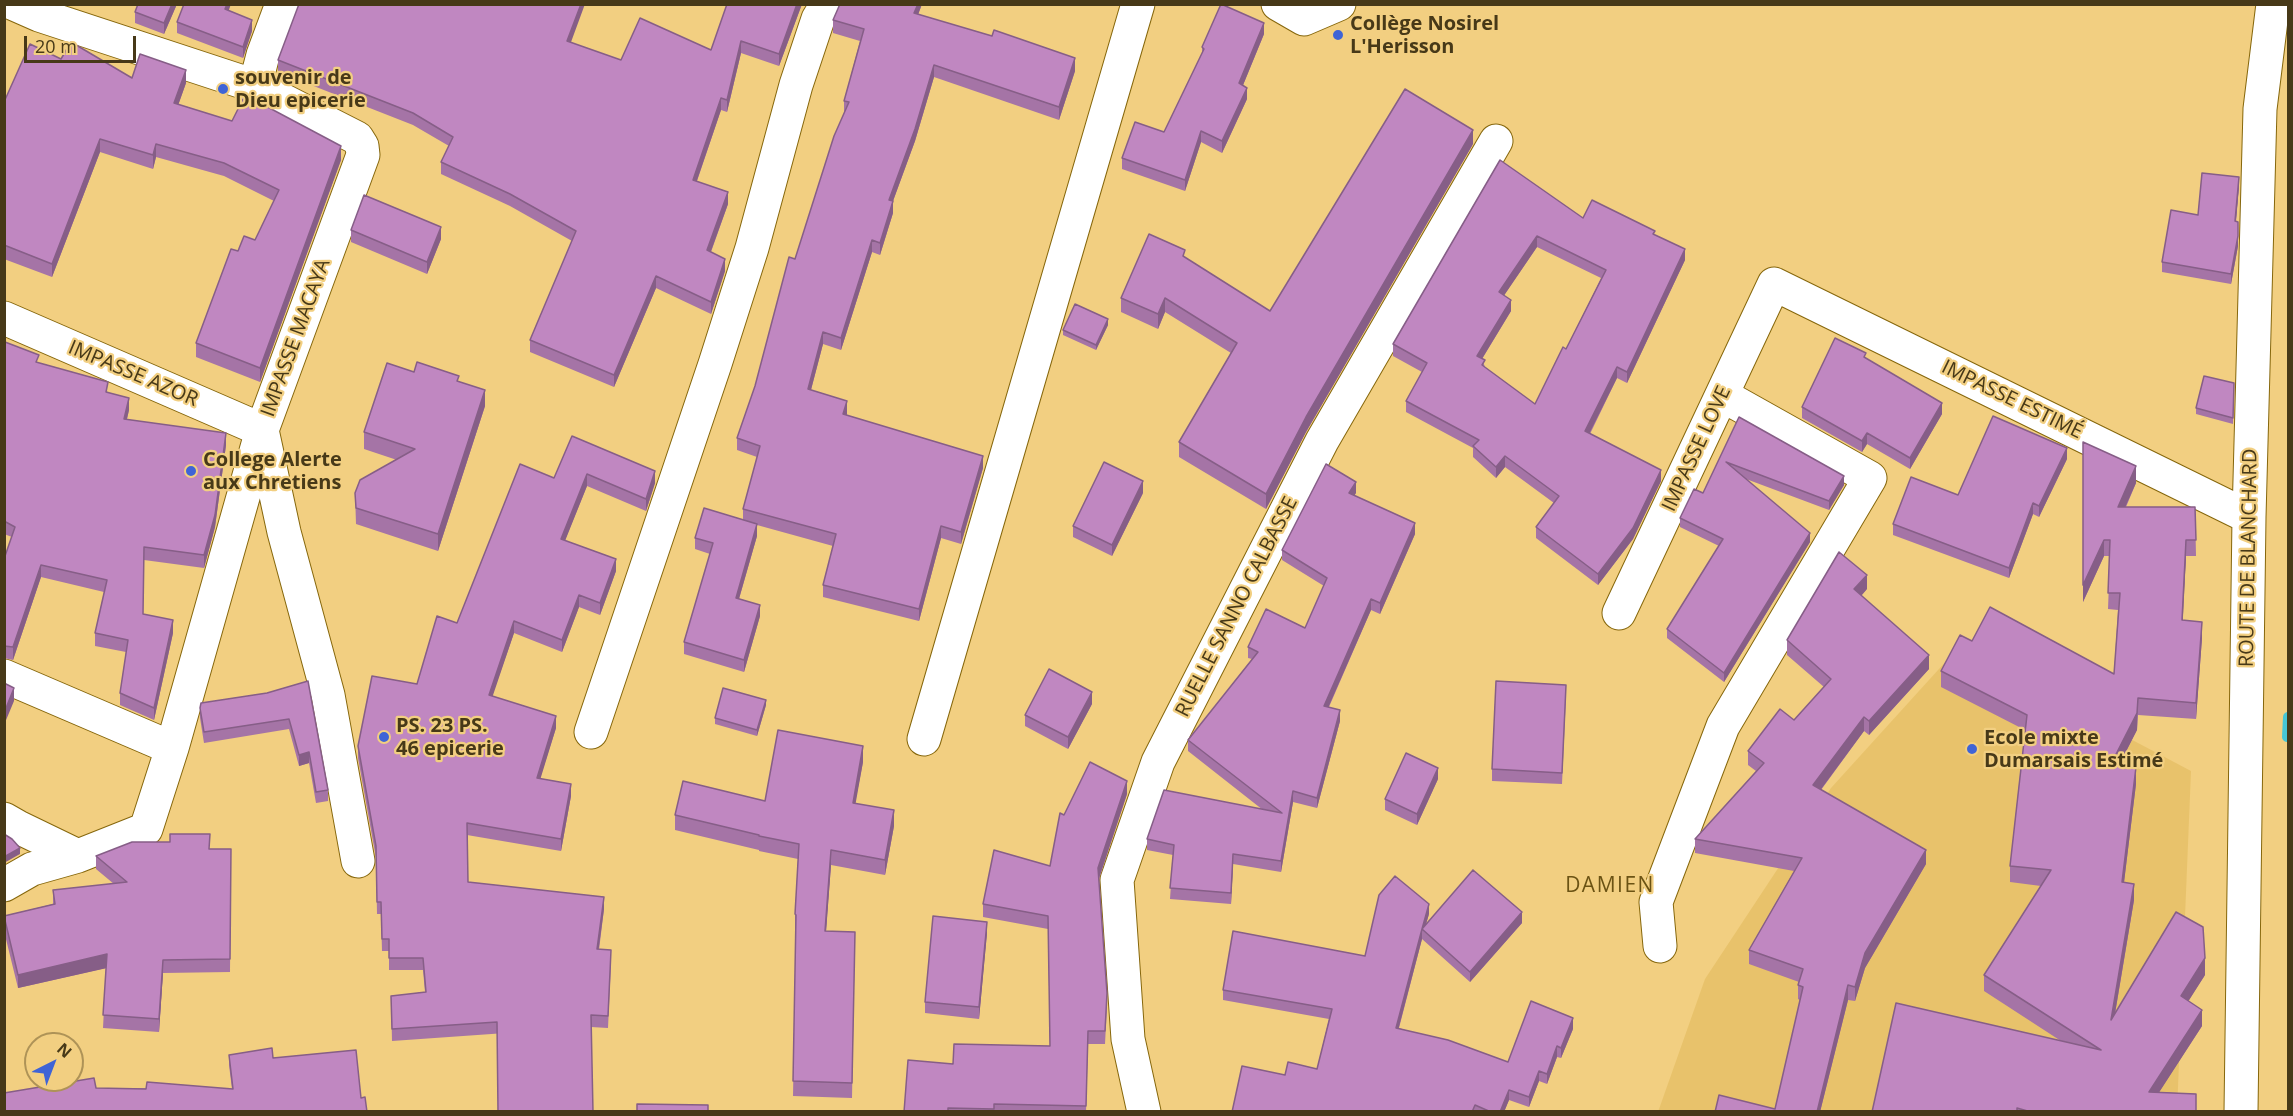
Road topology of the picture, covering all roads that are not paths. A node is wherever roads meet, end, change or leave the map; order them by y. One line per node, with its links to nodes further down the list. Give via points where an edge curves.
1 (282, 4): 8 (street)
2 (826, 4): 17 (street, via 796,85 752,248)
3 (1138, 4): 18 (street)
4 (1278, 4): 5 (street, via 1304,19)
5 (1339, 4)
6 (2273, 4): 14 (street, ROUTE DE BLANCHARD, via 2260,109)
7 (33, 8): 8 (street, IMPASSE MACAYA)
8 (255, 86): 13 (street, IMPASSE MACAYA, via 357,138 363,155)
9 (1496, 141): 25 (street, RUELLE SANNO CALBASSE, via 1322,441 1158,762 1118,880 1128,1039)
10 (1774, 284): 12 (street, IMPASSE LOVE); 14 (street, IMPASSE ESTIMÉ)
11 (4, 318): 13 (street, IMPASSE AZOR)
12 (1722, 395): 15 (street, IMPASSE LOVE); 24 (street, via 1870,478 1723,726 1656,902)
13 (262, 430): 19 (street, IMPASSE MACAYA); 22 (street, via 284,532 328,695)
14 (2249, 517): 26 (street, ROUTE DE BLANCHARD)
15 (1619, 613)
16 (4, 676): 19 (street)
17 (591, 732)
18 (924, 739)
19 (172, 748): 21 (street, IMPASSE MACAYA, via 146,829)
20 (4, 819): 21 (street)
21 (78, 856): 23 (street, IMPASSE MACAYA, via 32,870)
22 (358, 861)
23 (4, 885)
24 (1660, 946)
25 (1144, 1112)
26 (2241, 1112)

